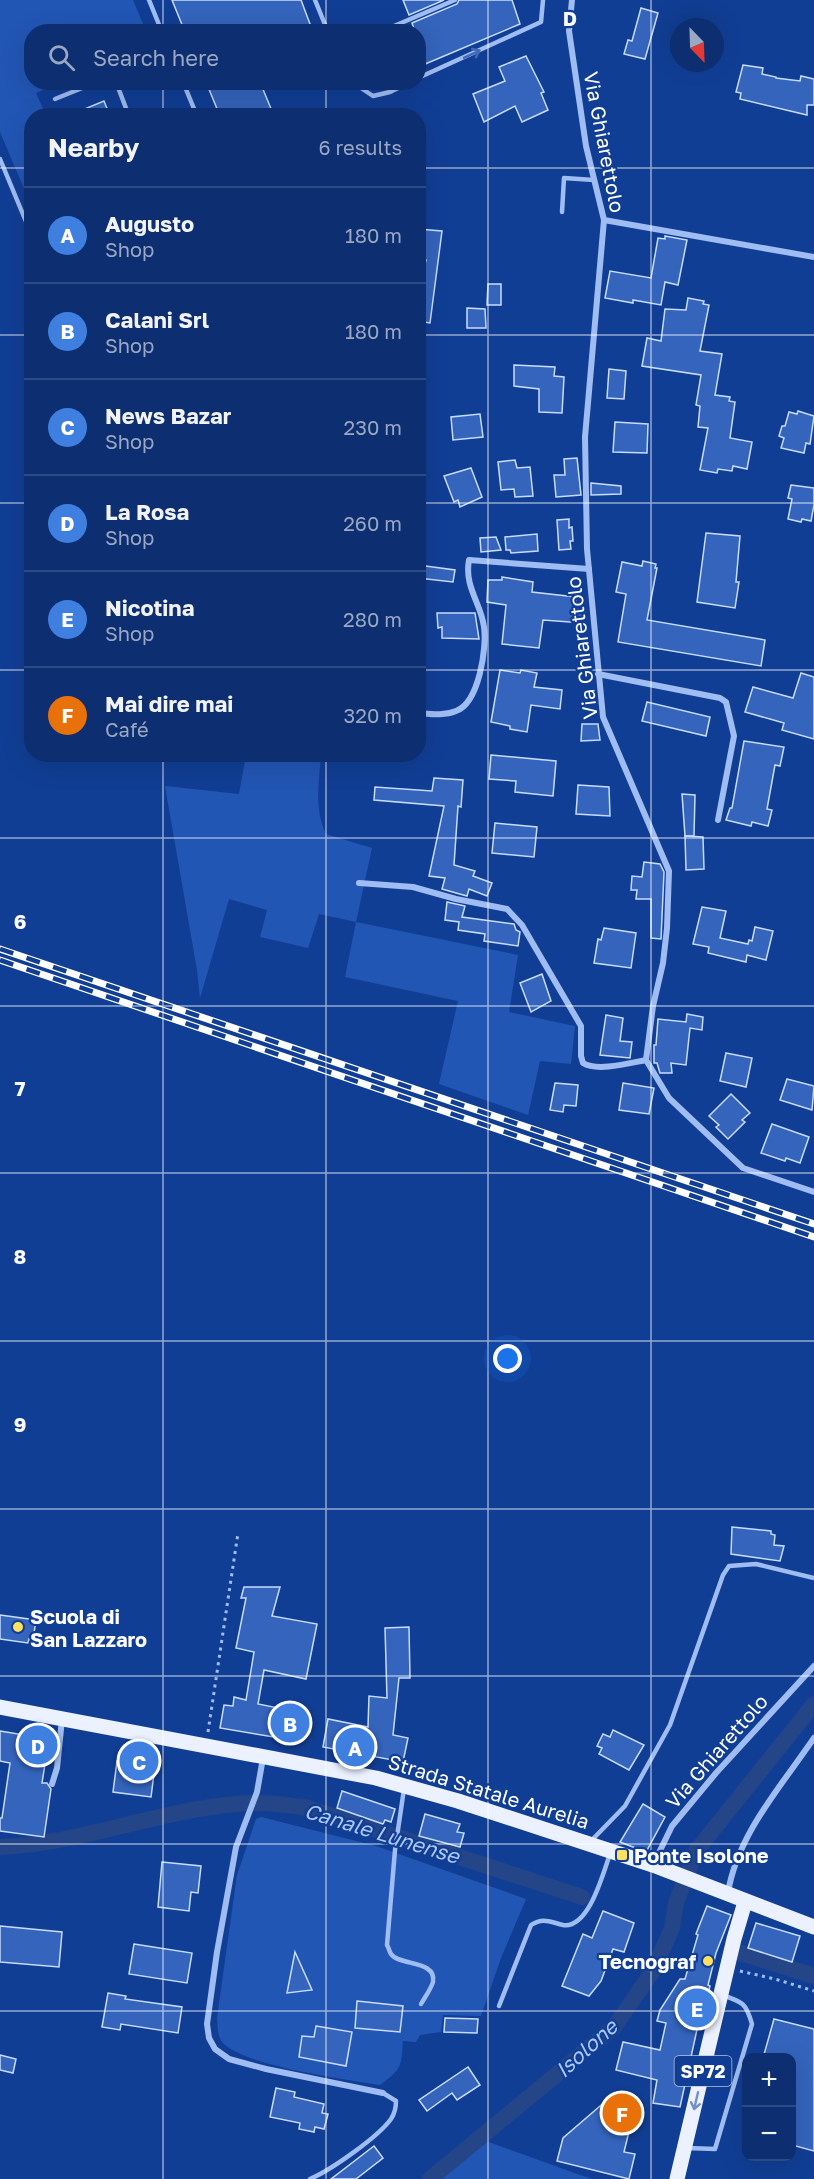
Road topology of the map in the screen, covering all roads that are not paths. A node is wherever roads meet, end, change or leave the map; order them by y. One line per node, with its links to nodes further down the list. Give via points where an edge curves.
1 (149, 0): 6 (lane)
2 (315, 0): 7 (lane)
3 (455, 0): 8 (lane)
4 (543, 0): 9 (lane, one-way to 4, via 541,22)
5 (572, 0): 19 (street, Via Ghiarettolo, via 568,31)
6 (159, 24)
7 (325, 24)
8 (399, 24)
9 (426, 74)
10 (77, 90): 15 (lane)
11 (119, 90): 16 (lane)
12 (186, 90): 17 (lane)
13 (364, 90): 14 (lane, via 373,96)
14 (394, 90)
15 (55, 99)
16 (126, 108)
17 (194, 108)
18 (0, 159): 21 (lane)
19 (594, 180): 20 (lane, via 564,178); 22 (street, Via Ghiarettolo)
20 (562, 212)
21 (24, 217)
22 (604, 220): 23 (street); 24 (street, Via Ghiarettolo, via 585,437)
23 (814, 257)
24 (589, 569): 25 (street, Via Ghiarettolo); 26 (street, via 469,560 473,598 484,624 486,641 473,694 458,711)
25 (598, 674): 27 (street, via 726,702 734,736); 29 (street, Via Ghiarettolo, via 603,717 669,871 666,940)
26 (426, 714)
27 (718, 820)
28 (359, 883): 29 (street, via 413,887 507,909 522,925 581,1026 583,1063 618,1065)
29 (646, 1060): 30 (street, via 669,1098 743,1167)
30 (814, 1192)
31 (814, 1578): 39 (lane, via 756,1564 729,1566 670,1725 625,1806)
32 (814, 1666): 41 (street, Via Ghiarettolo, via 672,1826)
33 (0, 1707): 34 (main road, Strada Statale Aurelia)
34 (62, 1719): 36 (main road, Strada Statale Aurelia); 37 (street)
35 (814, 1738): 42 (street, via 740,1852)
36 (264, 1757): 38 (main road, Strada Statale Aurelia); 48 (street, via 257,1792 236,1847 217,1952 207,2024 209,2038 215,2049 229,2059)
37 (52, 1784)
38 (405, 1786): 39 (main road, Strada Statale Aurelia); 46 (lane, via 387,1945 397,1959 428,1969 432,1974 433,1981)
39 (588, 1844): 40 (main road, Strada Statale Aurelia)
40 (611, 1851): 41 (main road, Strada Statale Aurelia); 47 (lane, via 589,1908 579,1921 571,1925 538,1920 531,1925)
41 (657, 1867): 42 (main road, Strada Statale Aurelia)
42 (724, 1894): 43 (main road, Strada Statale Aurelia)
43 (746, 1902): 44 (main road, Strada Statale Aurelia); 45 (main road, SP72)
44 (814, 1927)
45 (721, 1995): 49 (main road, SP72, one-way to 49); 49 (lane, via 747,2007 752,2024 716,2149)
46 (421, 2004)
47 (499, 2006)
48 (382, 2093): 50 (lane, via 396,2101 390,2120 353,2152)
49 (685, 2148): 51 (main road, SP72)
50 (310, 2179)
51 (677, 2179)

